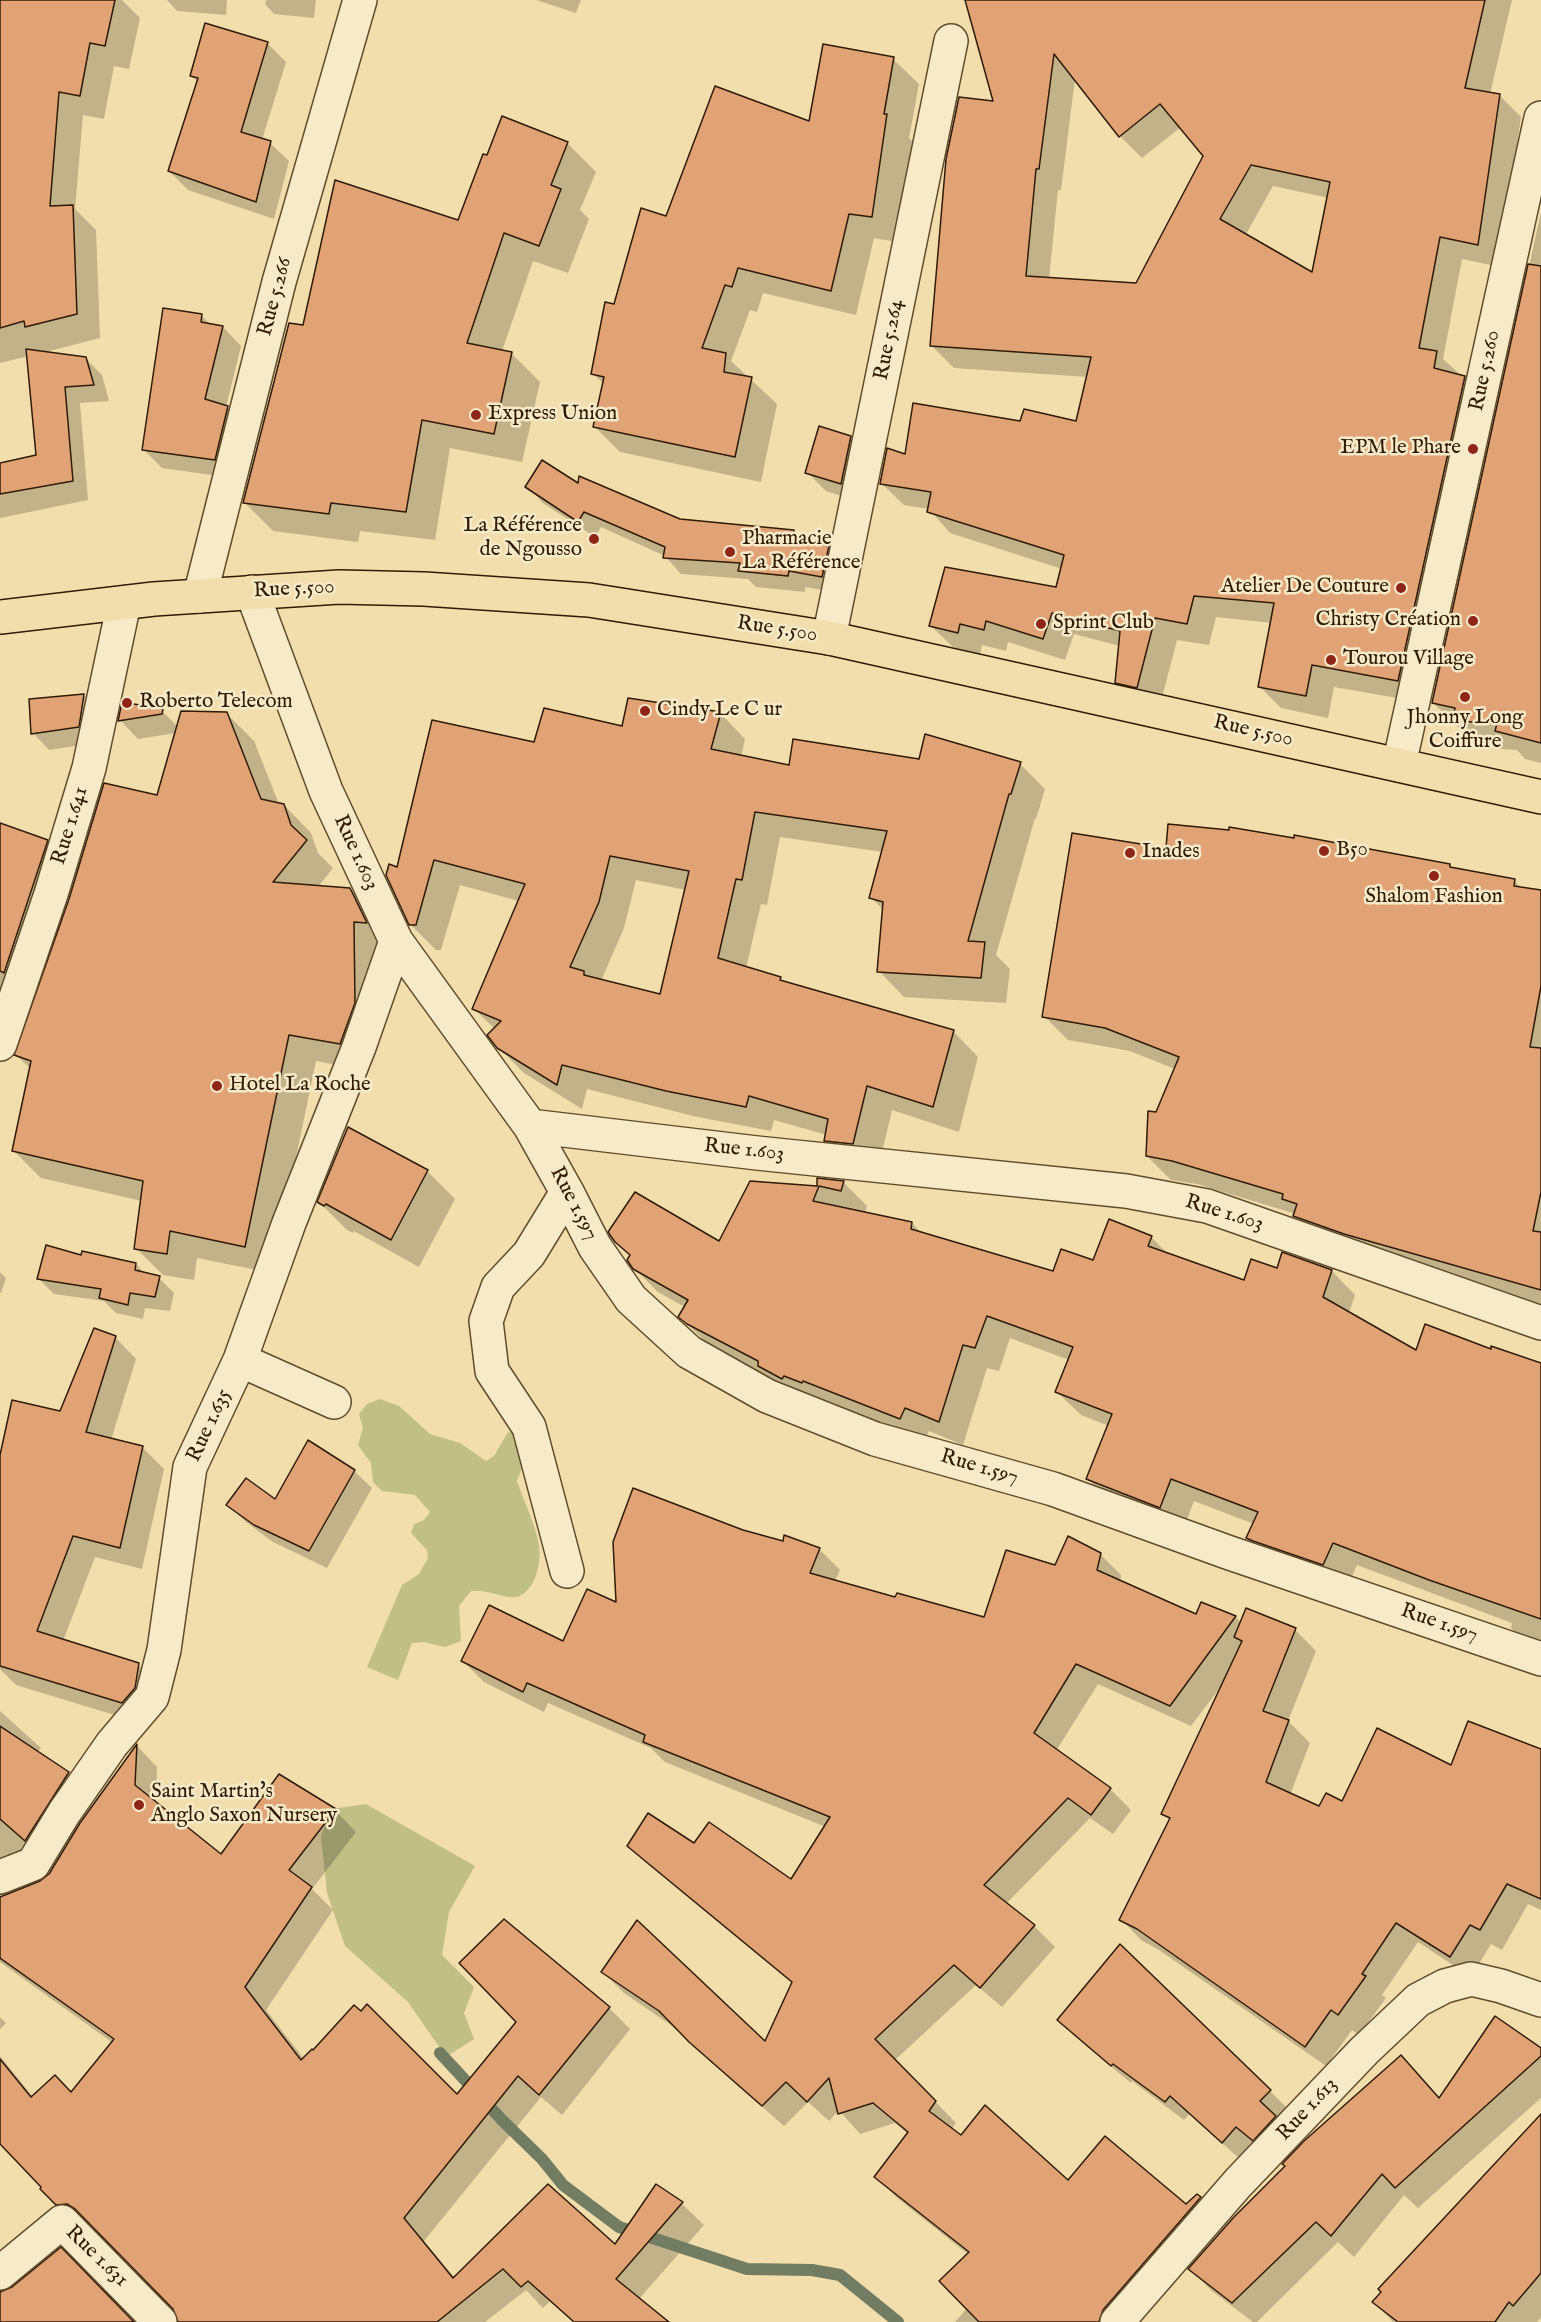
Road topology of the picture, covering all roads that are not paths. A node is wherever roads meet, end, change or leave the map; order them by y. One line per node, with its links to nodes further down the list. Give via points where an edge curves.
1 (360, 0): 5 (street, Rue 5.266, via 279,282)
2 (951, 41): 8 (street, Rue 5.264)
3 (1541, 118): 9 (street, Rue 5.260)
4 (252, 592): 5 (main road, Rue 5.500); 8 (main road, Rue 5.500, via 339,587 424,589 589,600); 11 (street, Rue 1.603, via 326,791)
5 (200, 596): 6 (main road, Rue 5.500)
6 (124, 603): 7 (main road, Rue 5.500); 12 (street, Rue 1.641, via 89,768)
7 (0, 617)
8 (830, 638): 9 (main road, Rue 5.500)
9 (1399, 765): 10 (main road, Rue 5.500)
10 (1541, 797)
11 (396, 941): 13 (street, Rue 1.603); 16 (street, Rue 1.635)
12 (0, 1044)
13 (530, 1126): 14 (street, Rue 1.597); 15 (street, Rue 1.603, via 1126,1191 1207,1206)
14 (567, 1192): 18 (street, via 529,1254 498,1287 486,1321 492,1371 529,1428); 19 (street, Rue 1.597, via 595,1248 631,1299 688,1352 767,1396 875,1439 1053,1489)
15 (1541, 1323)
16 (240, 1360): 17 (street); 20 (street, Rue 1.635, via 190,1467 165,1650 152,1697 112,1744 33,1864)
17 (334, 1402)
18 (567, 1571)
19 (1541, 1659)
20 (0, 1877)
21 (1541, 2000): 24 (street, Rue 1.613, via 1471,1979 1445,1986 1418,2001 1364,2050 1239,2183)
22 (0, 2273): 23 (street, Rue 1.631, via 62,2222)
23 (160, 2322)
24 (1117, 2322)

